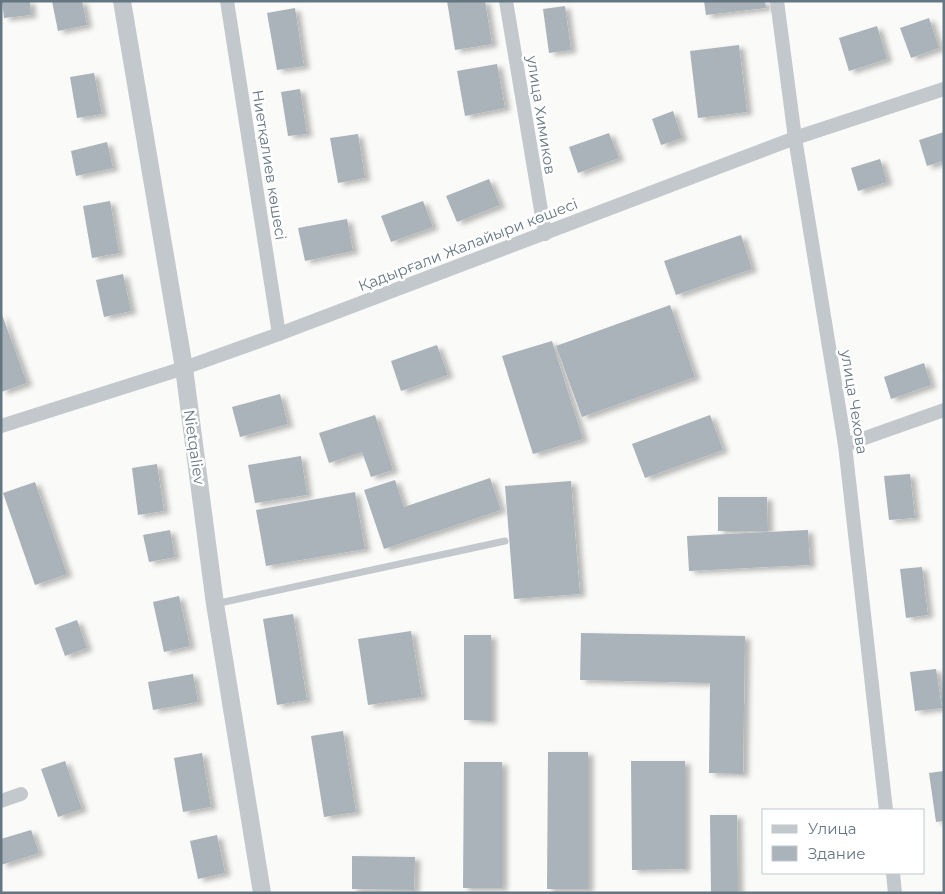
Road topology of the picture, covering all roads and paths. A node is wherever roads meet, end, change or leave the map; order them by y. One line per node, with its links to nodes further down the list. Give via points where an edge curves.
1 (122, 1): 9 (street, Nietqaliev)
2 (227, 1): 8 (street, Ниетқалиев көшесі)
3 (506, 1): 7 (street, улица Химиков)
4 (777, 1): 6 (street, улица Чехова)
5 (944, 89): 6 (street, Қадырғали Жалайыри көшесі)
6 (795, 138): 7 (street, Қадырғали Жалайыри көшесі); 12 (street, улица Чехова)
7 (545, 234): 8 (street, Қадырғали Жалайыри көшесі)
8 (279, 334): 9 (street, Қадырғали Жалайыри көшесі)
9 (184, 368): 11 (street, Қадырғали Жалайыри көшесі); 14 (street, Nietqaliev)
10 (944, 410): 12 (street)
11 (1, 426)
12 (845, 445): 17 (street, улица Чехова)
13 (505, 541): 14 (lane)
14 (215, 604): 19 (street, Nietqaliev)
15 (20, 794): 16 (street)
16 (1, 801)
17 (886, 809)
18 (893, 874): 20 (street)
19 (262, 893)
20 (895, 893)

